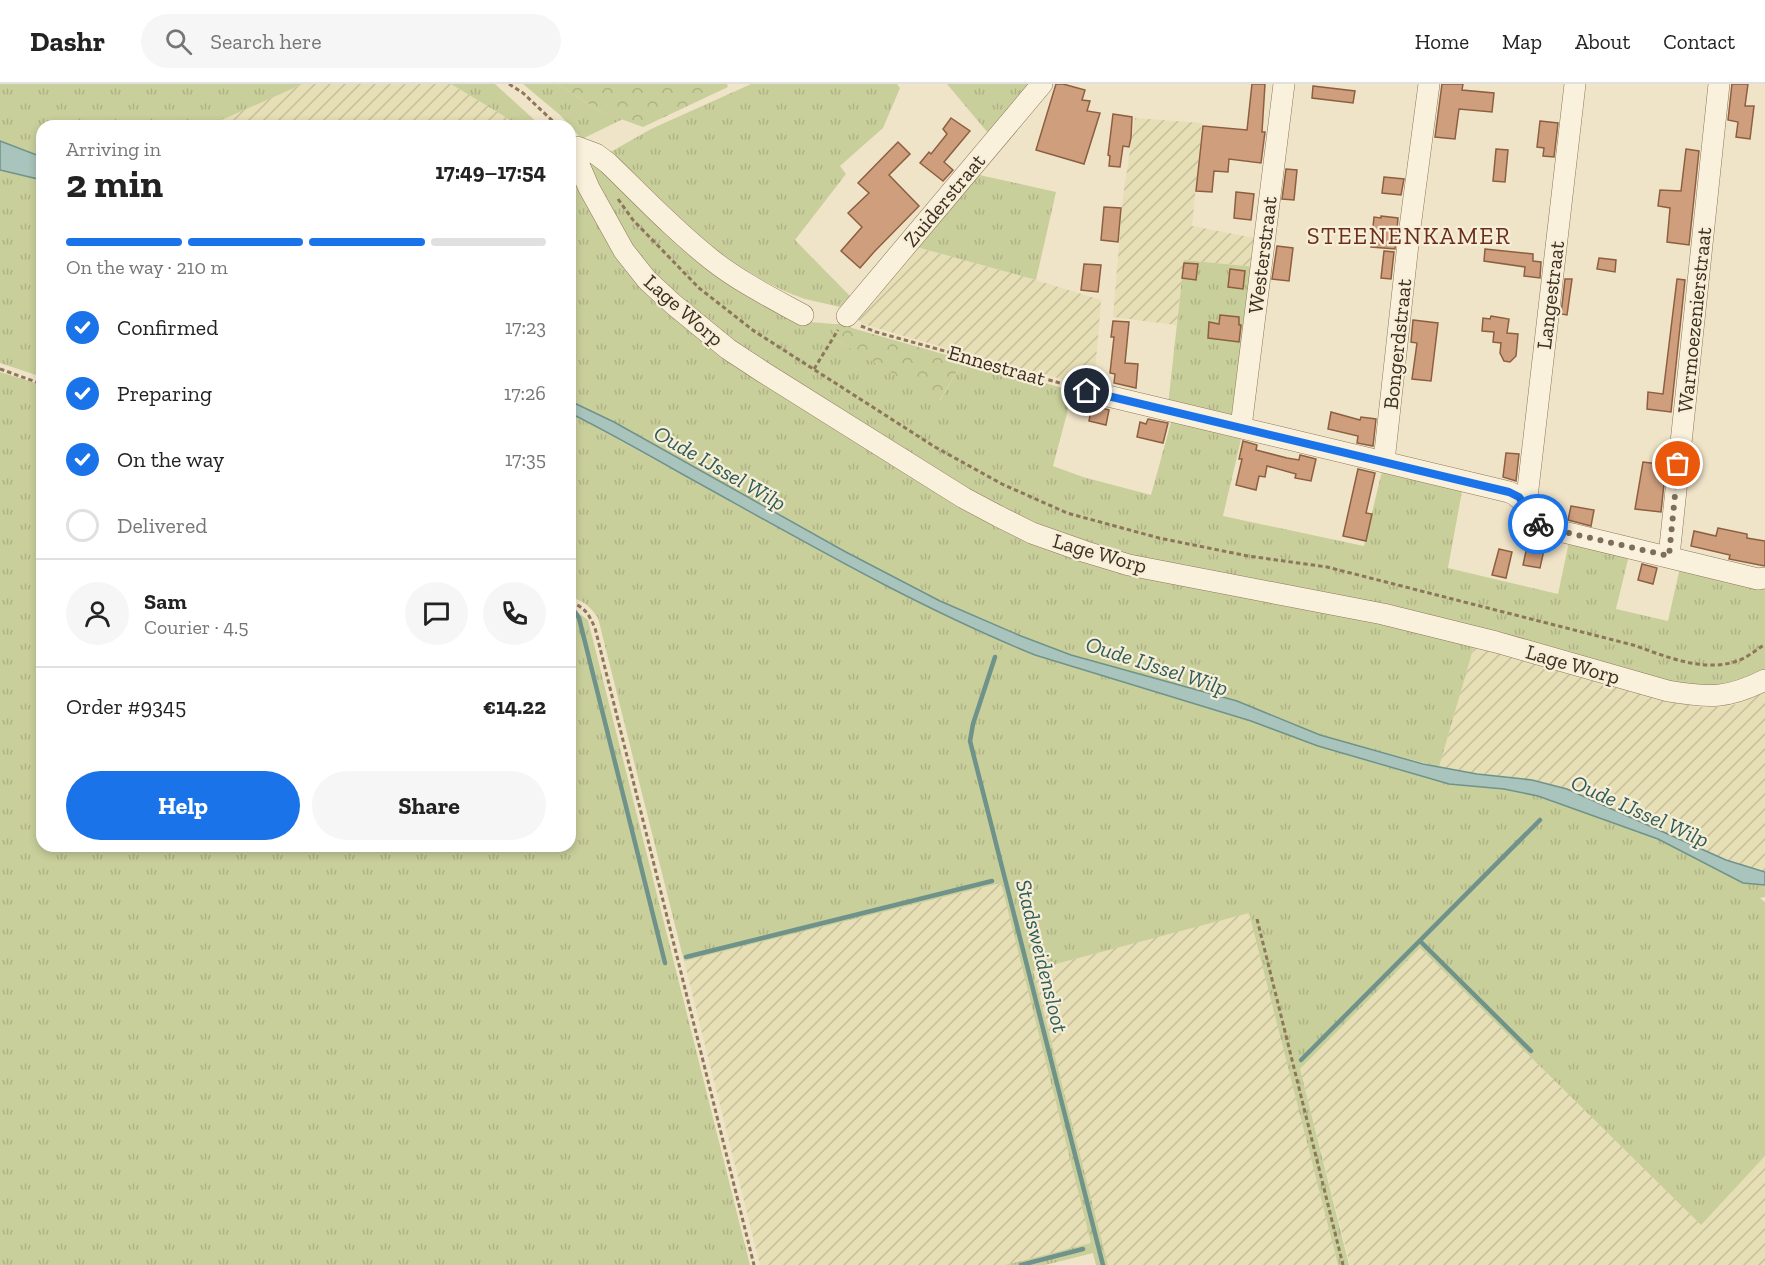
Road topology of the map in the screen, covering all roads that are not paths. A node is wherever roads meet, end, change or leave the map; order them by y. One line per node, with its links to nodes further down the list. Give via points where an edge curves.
1 (1042, 84): 7 (street, Zuiderstraat)
2 (1284, 84): 9 (street, Westerstraat)
3 (1429, 84): 10 (street, Bongerdstraat)
4 (1575, 84): 11 (street, Langestraat)
5 (1719, 84): 12 (street, Warmoezenierstraat)
6 (803, 315): 14 (street, Lage Worp, via 714,261 608,162 577,147 579,165 589,188 624,250 647,280 696,324 883,448 964,498 1032,532 1129,565 1383,614 1668,691 1720,697 1743,692)
7 (847, 316)
8 (1087, 391): 9 (street)
9 (1240, 427): 10 (street)
10 (1384, 461): 11 (street, via 1509,492)
11 (1526, 506): 12 (street, via 1543,527)
12 (1669, 556): 13 (street)
13 (1765, 578)
14 (1765, 680)

